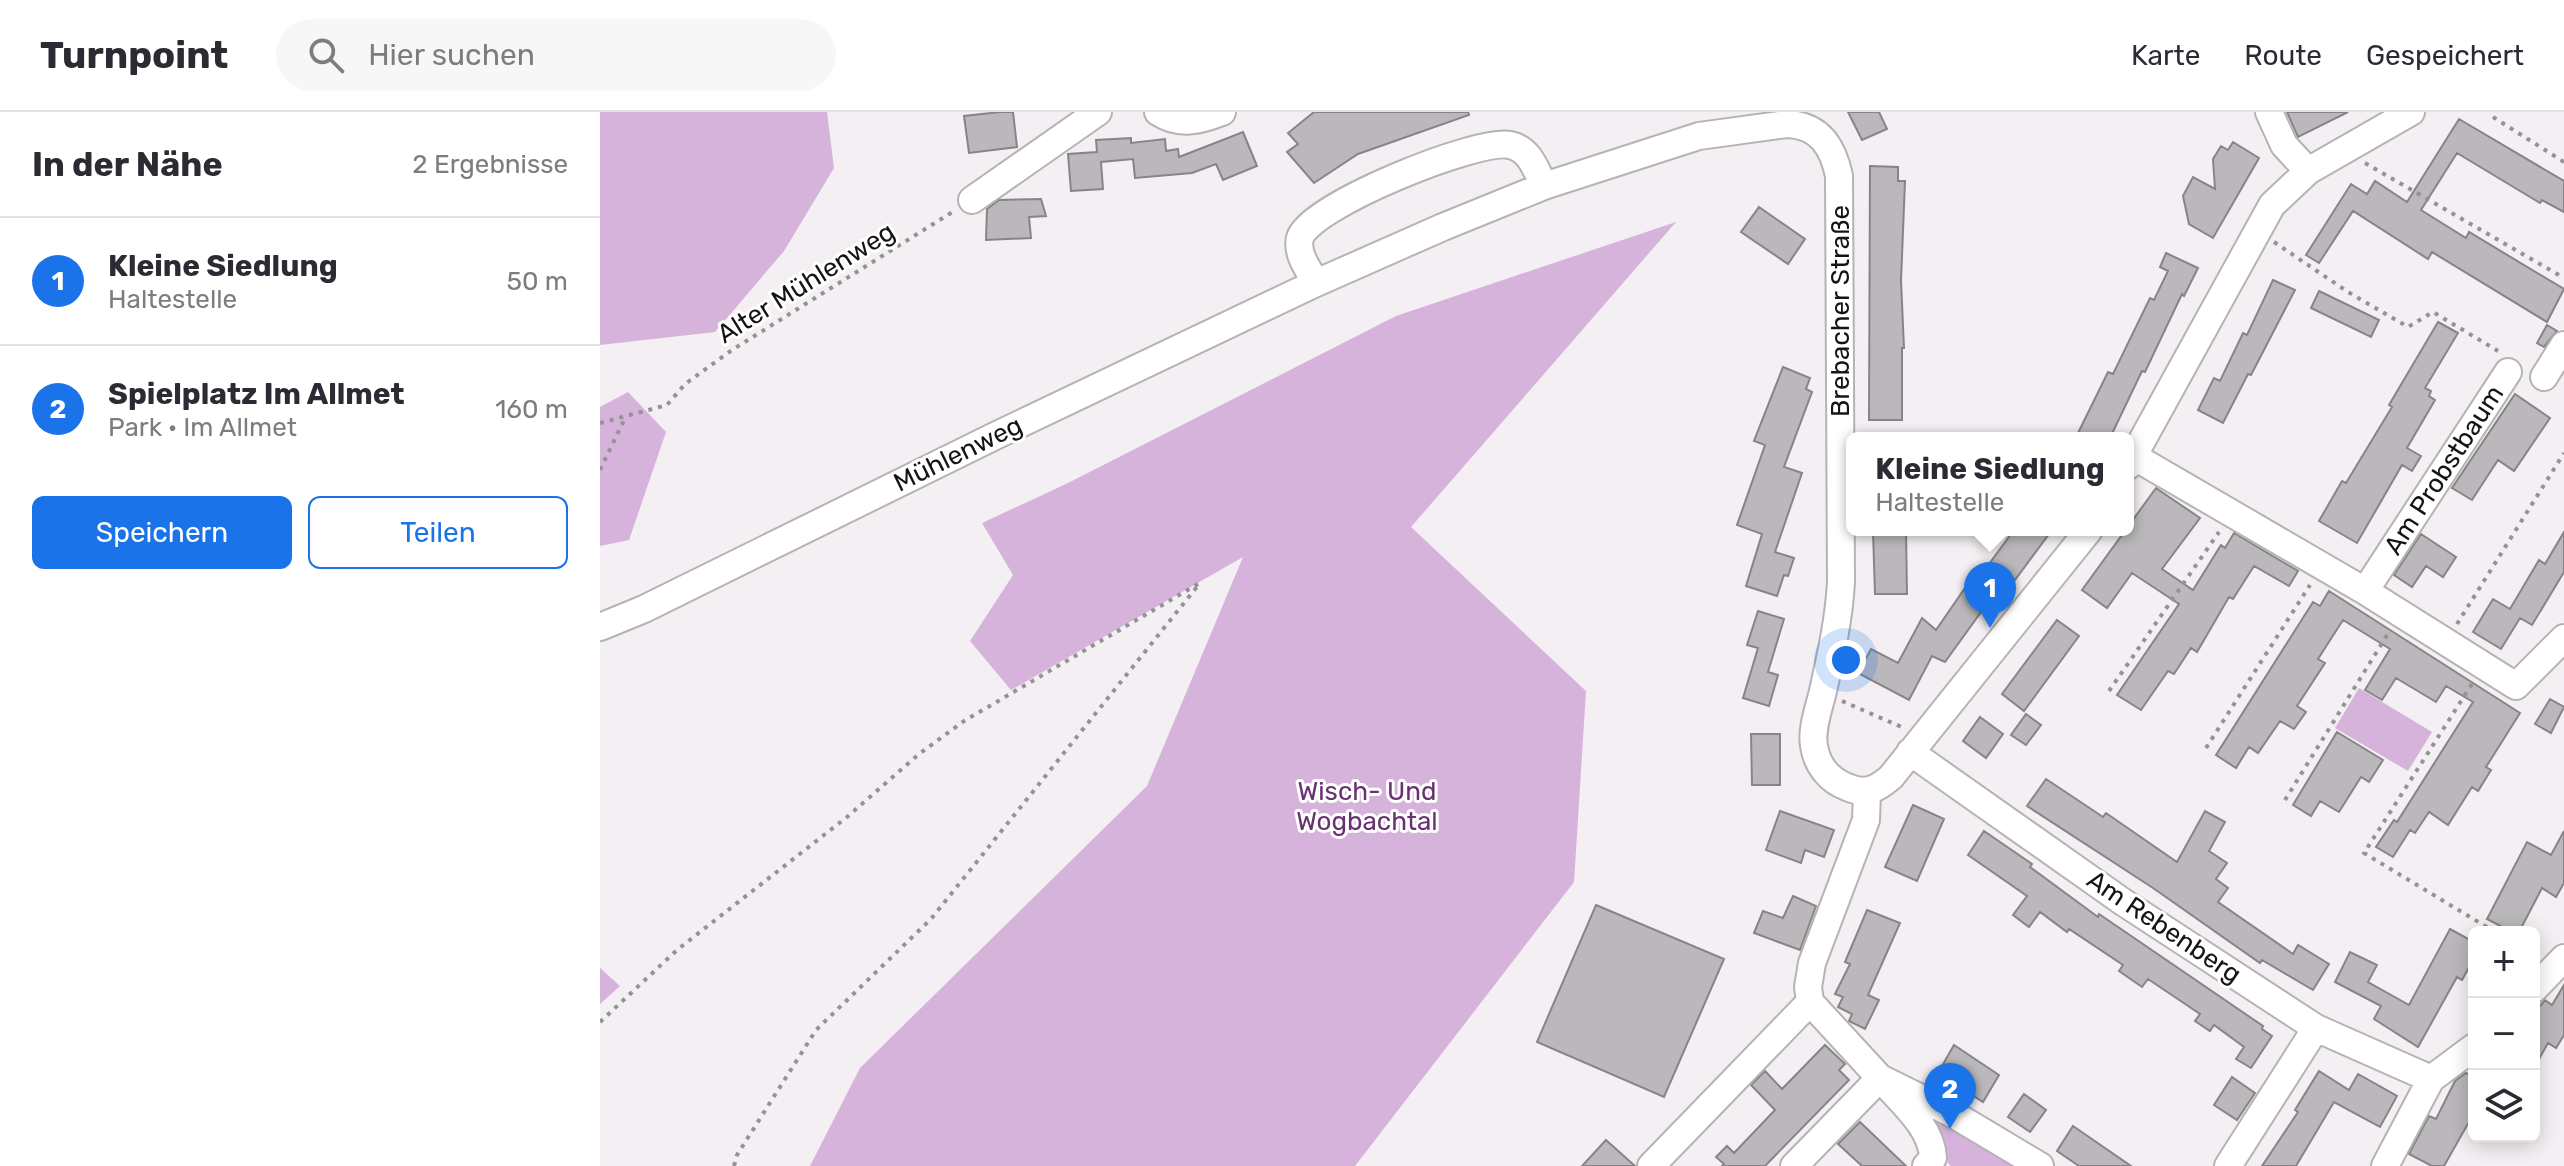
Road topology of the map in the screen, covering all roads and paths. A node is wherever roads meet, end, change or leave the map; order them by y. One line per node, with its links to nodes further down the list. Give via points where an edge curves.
1 (1098, 112): 11 (street)
2 (1158, 112): 3 (street, via 1180,122)
3 (1222, 112)
4 (2269, 112): 9 (street, via 2284,145)
5 (2411, 112): 7 (street)
6 (2493, 117): 8 (path)
7 (2342, 149): 9 (street); 13 (path)
8 (2564, 162)
9 (2308, 171): 12 (street, via 2272,205)
10 (1544, 186): 14 (street, Brebacher Straße); 14 (street, via 1527,152 1502,144 1386,180 1310,223 1300,236 1299,252); 34 (street, Brebacher Straße, via 1699,136 1800,125 1829,145 1839,176 1840,203 1842,556 1840,606)
11 (972, 200): 18 (path, Alter Mühlenweg, via 705,368 667,405)
12 (2256, 231): 16 (path, Am Probstbaum, via 2408,327 2433,312 2498,352 2494,361); 21 (street)
13 (2564, 278)
14 (1316, 283): 29 (street, Mühlenweg)
15 (2564, 345): 17 (street)
16 (2508, 372): 27 (street, Am Probstbaum)
17 (2544, 377)
18 (626, 416): 19 (path); 23 (path)
19 (600, 423)
20 (2564, 453): 31 (path)
21 (2134, 455)
22 (2134, 463): 24 (street)
23 (600, 470)
24 (2232, 513): 26 (street); 33 (path)
25 (2084, 536): 35 (street)
26 (2321, 567): 27 (street); 36 (path)
27 (2365, 591): 28 (street)
28 (2400, 614): 31 (street); 38 (path)
29 (600, 627)
30 (2564, 638): 32 (street, via 2516,686)
31 (2445, 643): 32 (street)
32 (2483, 667): 39 (path, via 2364,853)
33 (2109, 691)
34 (1822, 693): 35 (path); 37 (street, Brebacher Straße, via 1814,728 1820,761 1827,776)
35 (1918, 743): 37 (street, via 1891,777); 44 (street, Am Rebenberg, via 2123,902)
36 (2206, 748)
37 (1867, 792): 42 (street, via 1866,820 1812,963)
38 (2285, 800)
39 (2485, 926)
40 (2564, 958): 41 (street)
41 (2540, 983)
42 (1810, 1002): 46 (street); 50 (street)
43 (600, 1022): 49 (path, via 677,950 964,721 1200,583 931,919 816,1030)
44 (2316, 1028): 47 (street, Am Rebenberg); 53 (street)
45 (2468, 1051): 47 (street)
46 (1880, 1078): 48 (street); 51 (street, via 1927,1133 1933,1158); 52 (street)
47 (2431, 1079): 54 (street)
48 (1797, 1165)
49 (734, 1166)
50 (1651, 1166)
51 (1926, 1166)
52 (2040, 1166)
53 (2228, 1166)
54 (2385, 1166)

